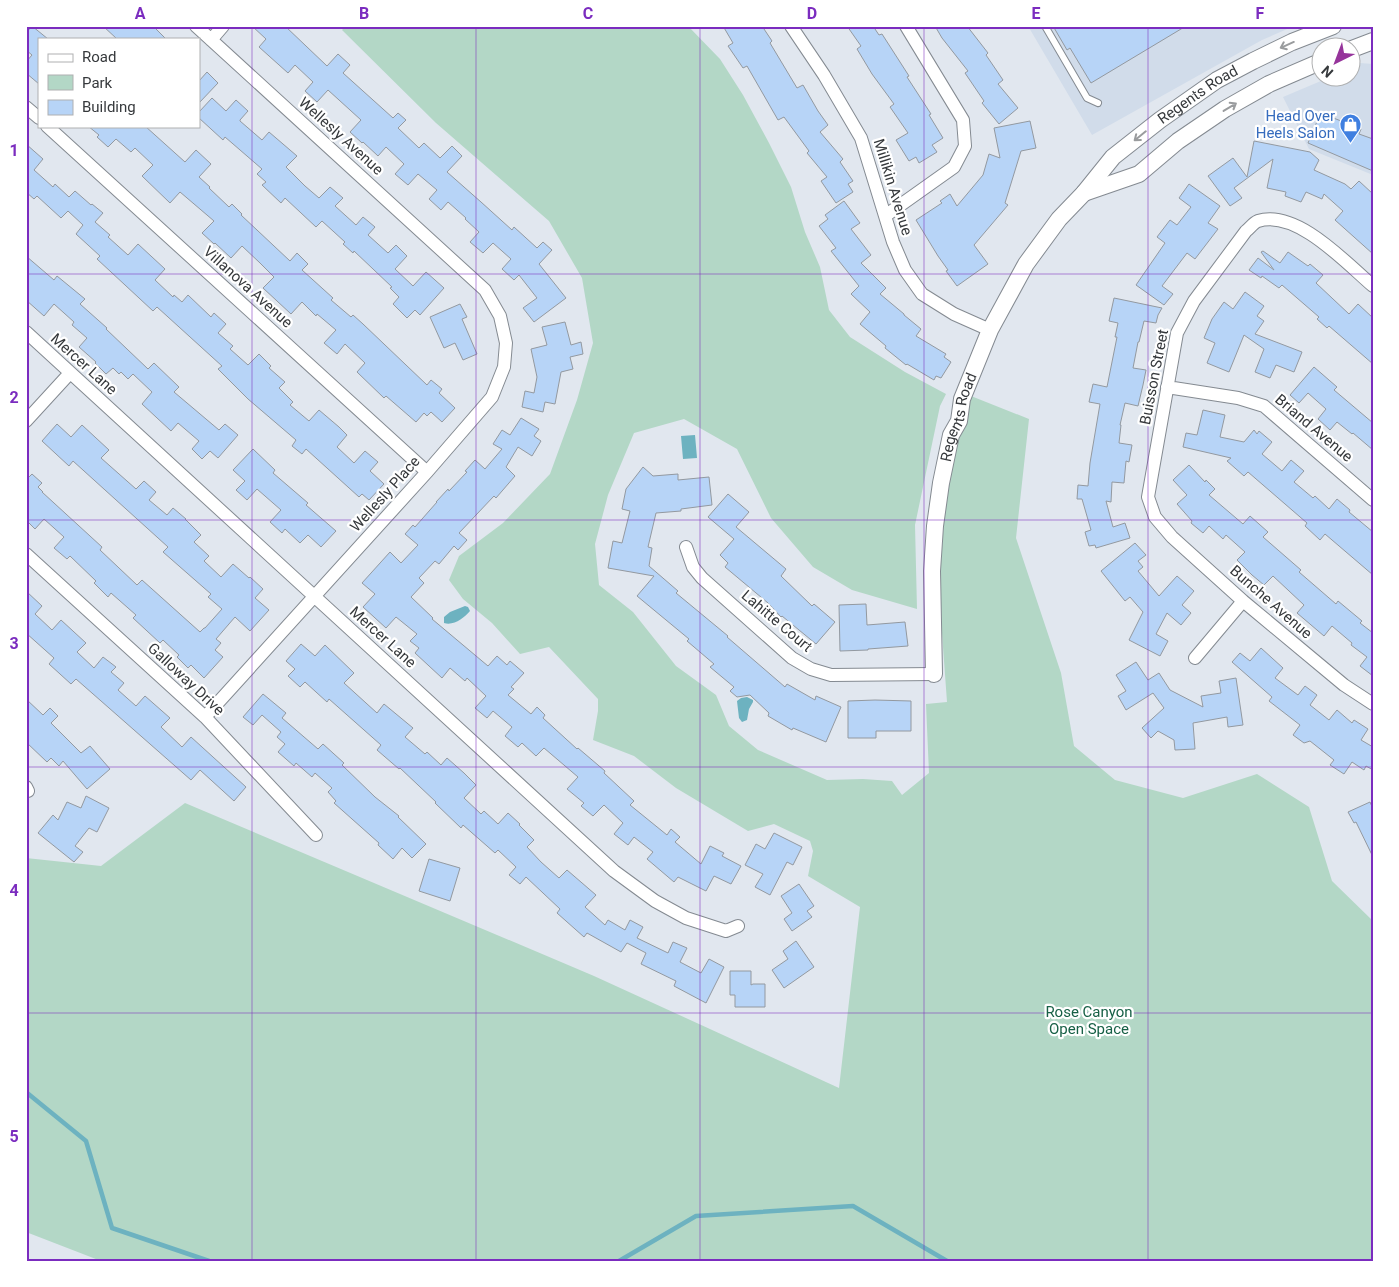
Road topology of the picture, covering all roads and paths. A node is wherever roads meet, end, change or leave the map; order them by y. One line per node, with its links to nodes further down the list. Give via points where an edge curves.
1 (196, 26): 7 (street, Wellesly Avenue)
2 (223, 26): 7 (street)
3 (791, 26): 14 (street, Millikin Avenue, via 861,138)
4 (906, 26): 14 (street, via 964,120 965,146 954,167)
5 (1045, 26): 9 (lane, via 1087,98)
6 (1332, 26): 13 (street, Regents Road, one-way to 13, via 1292,42 1217,80 1113,157)
7 (211, 40): 15 (street, Wellesly Avenue)
8 (1312, 65): 13 (street, Regents Road, one-way to 8, via 1139,174 1178,141 1225,109 1269,84)
9 (1098, 103)
10 (26, 107): 11 (street)
11 (38, 117)
12 (49, 128): 22 (street, Villanova Avenue)
13 (1084, 193): 17 (street, Regents Road, via 1059,219 1026,264)
14 (885, 216): 17 (street, Millikin Avenue, via 905,270 922,294 954,314)
15 (465, 271): 22 (street, Wellesly Place, via 485,290 500,316 506,343 504,367 492,397)
16 (1373, 286): 20 (street, Buisson Street, via 1317,238 1292,224 1271,219 1256,222 1194,301 1177,333)
17 (990, 330): 30 (street, Regents Road, via 962,399 941,483 932,571)
18 (26, 332): 19 (street, Mercer Lane)
19 (70, 373): 21 (street); 27 (street, Mercer Lane)
20 (1167, 388): 23 (street, Briand Avenue, via 1238,398 1264,406); 24 (street, Buisson Street, via 1148,496)
21 (26, 421)
22 (427, 472): 27 (street, Wellesly Place)
23 (1373, 500)
24 (1154, 517): 28 (street, Bunche Avenue)
25 (686, 547): 30 (street, Lahitte Court, via 693,567 702,578 802,665 831,675)
26 (26, 554): 32 (street, Galloway Drive)
27 (314, 596): 32 (street, Wellesly Place); 34 (street, Mercer Lane, via 614,871 655,902 686,918 726,930)
28 (1244, 601): 29 (street); 31 (street, Bunche Avenue, via 1344,685)
29 (1195, 658)
30 (934, 674)
31 (1373, 704)
32 (205, 717): 33 (street, Galloway Drive)
33 (316, 835)
34 (738, 926)

